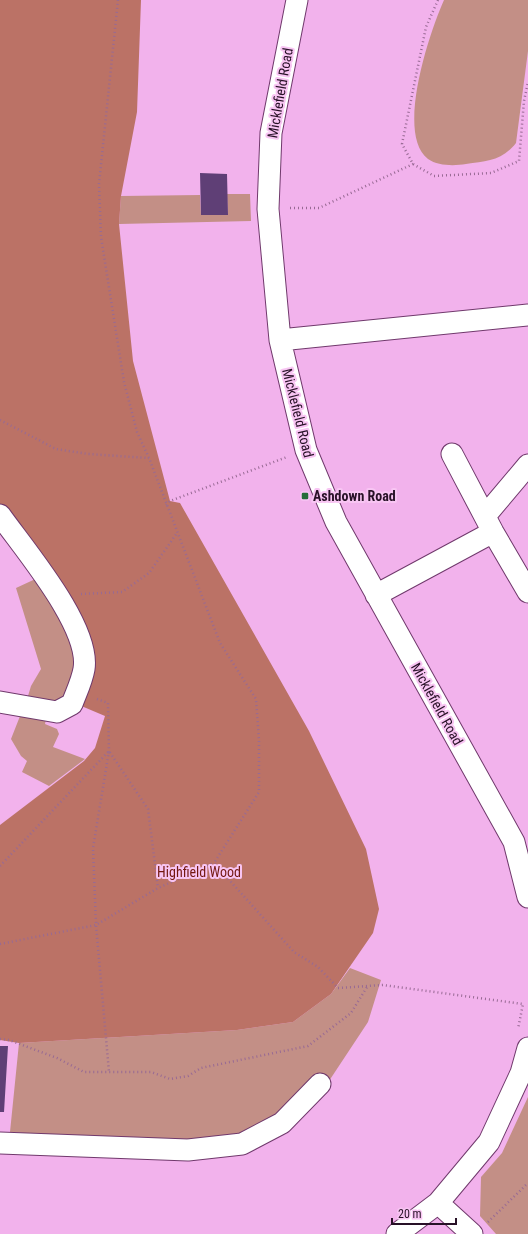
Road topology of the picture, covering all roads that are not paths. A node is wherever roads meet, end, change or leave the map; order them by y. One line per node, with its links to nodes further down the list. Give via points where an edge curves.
1 (297, 0): 3 (street, Micklefield Road, via 271,133 268,208)
2 (528, 315): 3 (street)
3 (280, 340): 9 (street, Micklefield Road, via 306,450 336,522)
4 (452, 454): 7 (street)
5 (528, 465): 7 (street)
6 (0, 515): 10 (street, via 64,605 80,639 84,668 72,704 57,712)
7 (489, 524): 8 (street); 9 (street)
8 (528, 592)
9 (376, 595): 11 (street, Micklefield Road, via 514,842)
10 (0, 702)
11 (528, 897)
12 (523, 1039): 15 (street, via 521,1073 489,1142)
13 (320, 1084): 14 (street, via 282,1123 242,1144 188,1150)
14 (0, 1143)
15 (438, 1203): 16 (street); 17 (street)
16 (479, 1229)
17 (396, 1234)

